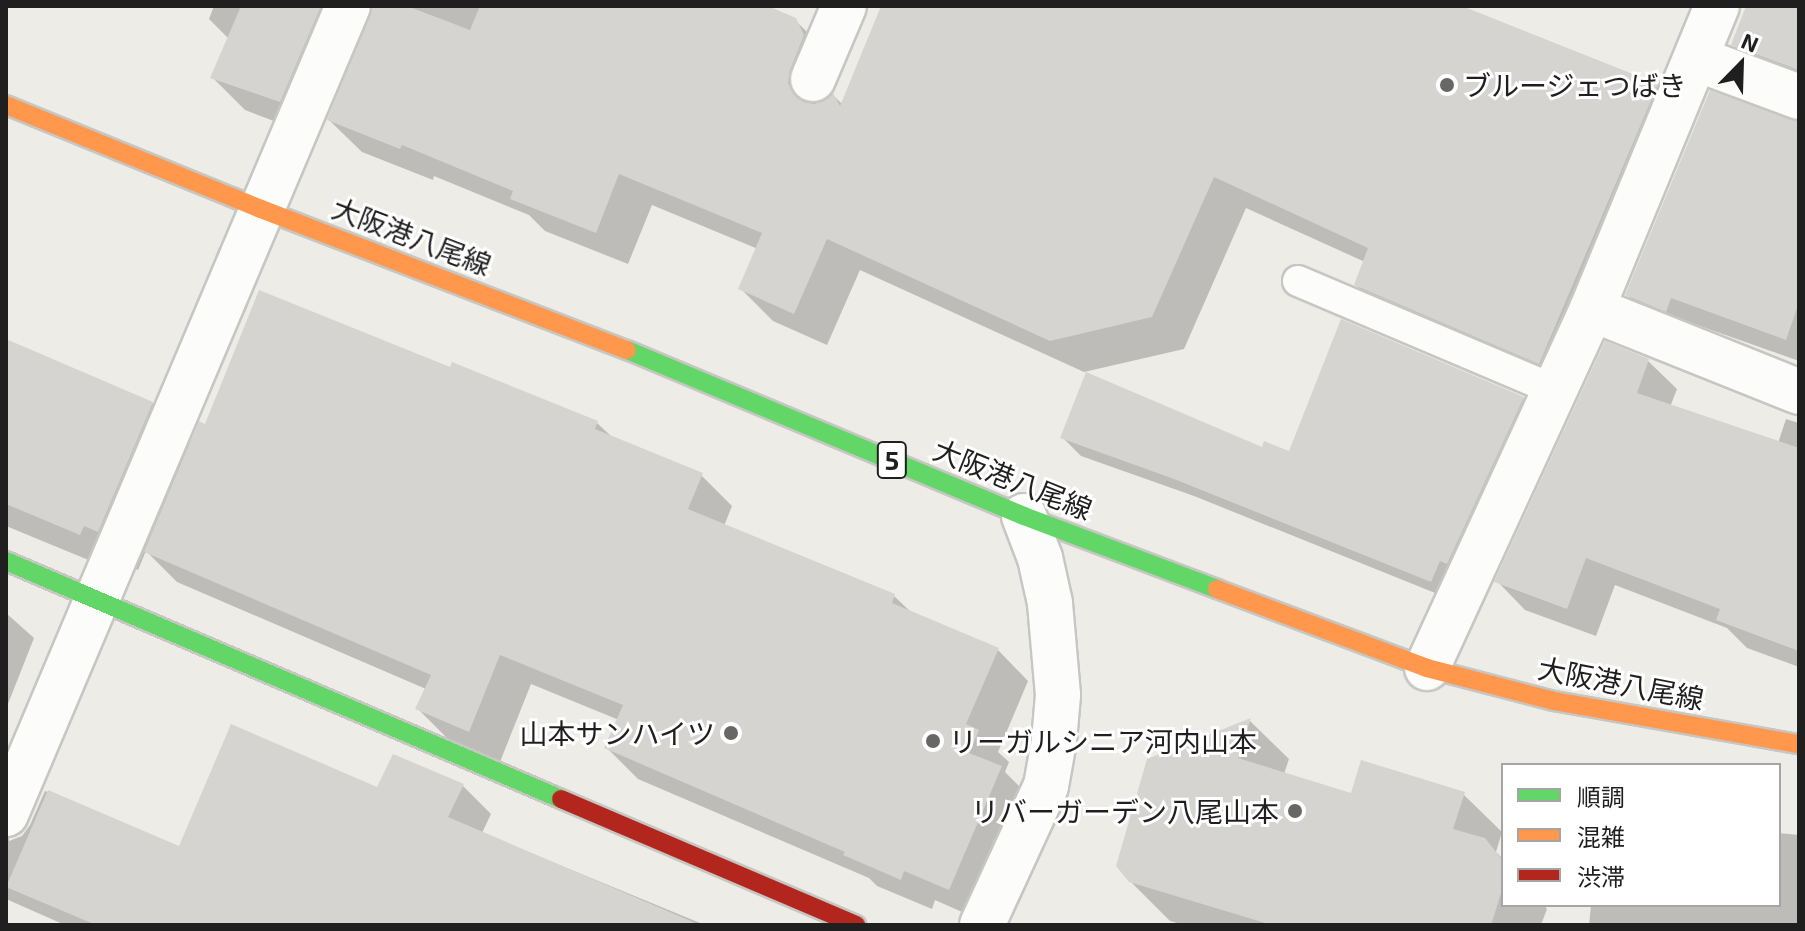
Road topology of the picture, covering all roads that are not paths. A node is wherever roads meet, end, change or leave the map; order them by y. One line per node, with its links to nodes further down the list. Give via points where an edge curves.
1 (348, 6): 8 (street)
2 (1717, 6): 4 (street)
3 (830, 10): 5 (street)
4 (1697, 59): 6 (street); 10 (street)
5 (813, 79)
6 (1799, 97)
7 (6, 105): 8 (main road, 大阪港八尾線 / 5)
8 (261, 209): 13 (main road, 大阪港八尾線 / 5, via 688,374); 15 (street)
9 (1298, 281): 11 (lane)
10 (1592, 309): 11 (street); 12 (street)
11 (1555, 390): 16 (street)
12 (1799, 392)
13 (1024, 516): 16 (main road, 大阪港八尾線 / 5); 20 (street, via 1040,558 1056,649 1054,741 1046,786)
14 (6, 561): 15 (main road)
15 (97, 600): 18 (street); 19 (main road)
16 (1427, 668): 17 (main road, 大阪港八尾線 / 5, via 1554,701)
17 (1799, 744)
18 (6, 814)
19 (856, 925)
20 (982, 925)

